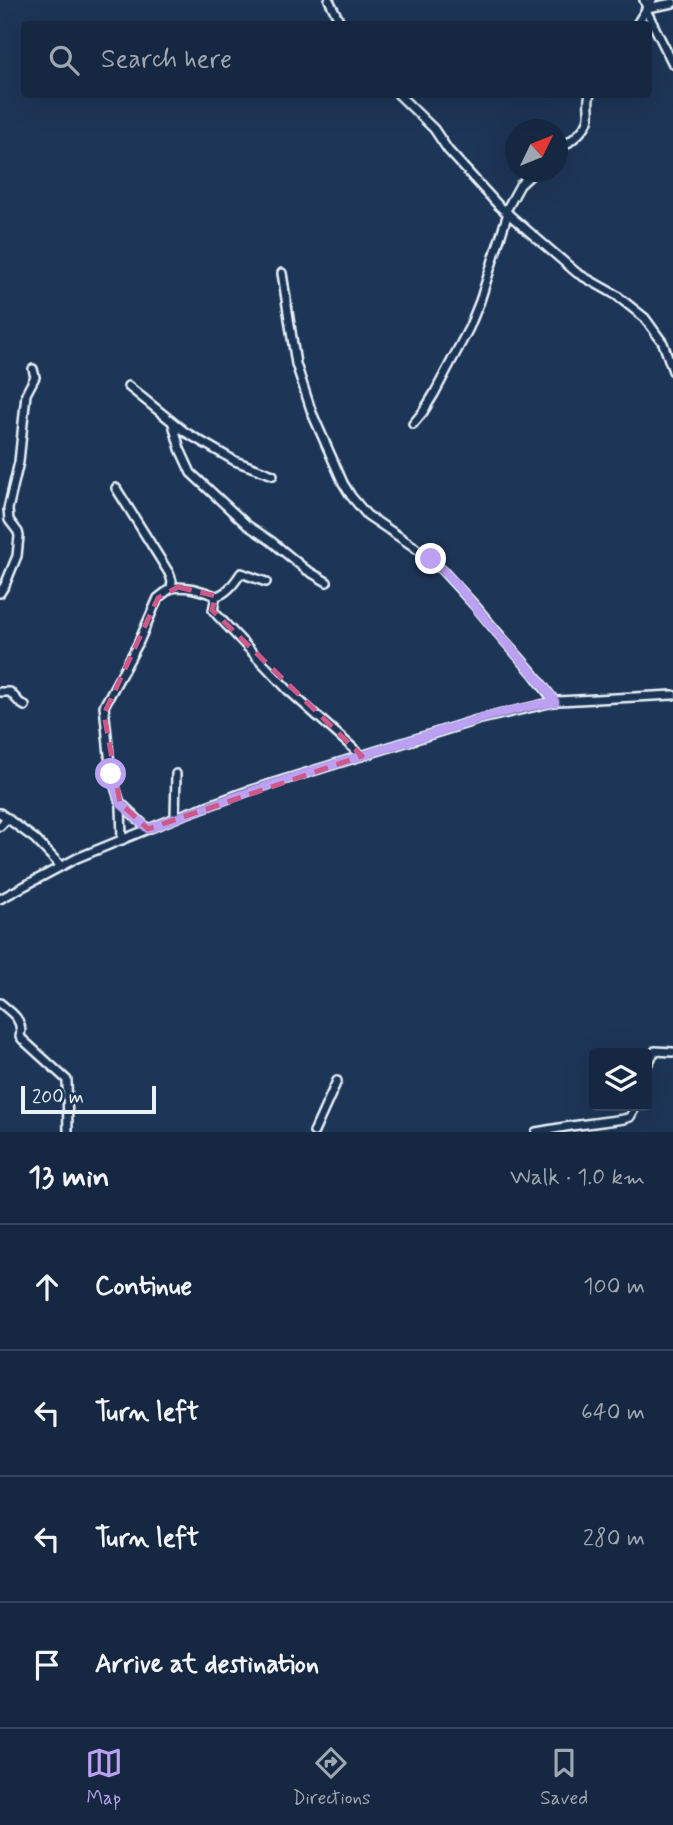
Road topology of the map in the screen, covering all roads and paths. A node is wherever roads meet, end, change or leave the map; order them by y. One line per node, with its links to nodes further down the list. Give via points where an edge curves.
1 (330, 0): 5 (street)
2 (652, 0): 4 (street)
3 (673, 3): 4 (street)
4 (646, 6): 6 (street)
5 (340, 21)
6 (672, 63)
7 (402, 98): 11 (street)
8 (588, 98): 9 (street, via 589,120)
9 (568, 142)
10 (523, 182): 11 (street)
11 (506, 211): 14 (street, via 577,273 645,318 663,343); 17 (street, via 480,302 434,394)
12 (282, 273): 28 (street, via 296,364 343,484 367,515 442,570)
13 (33, 369): 22 (street, via 8,509 19,546)
14 (673, 372)
15 (128, 386): 16 (street)
16 (173, 424): 18 (street, via 235,461); 21 (street, via 191,473 247,525)
17 (413, 424)
18 (273, 475)
19 (116, 488): 23 (street)
20 (266, 582): 25 (street, via 241,573)
21 (327, 582)
22 (3, 585): 24 (street)
23 (174, 585): 25 (street); 32 (street, via 158,598 104,706 111,774)
24 (0, 593)
25 (216, 596): 30 (street, via 214,612 289,691)
26 (0, 692): 29 (street, via 10,692)
27 (673, 695): 28 (street)
28 (555, 702): 30 (street, via 477,720)
29 (25, 706)
30 (362, 756): 35 (street)
31 (176, 774): 35 (street)
32 (120, 803): 37 (street); 38 (street)
33 (0, 813): 34 (street)
34 (8, 818): 36 (street); 39 (street)
35 (175, 818): 37 (street)
36 (0, 826)
37 (148, 829): 38 (street)
38 (122, 840): 39 (street)
39 (61, 866): 40 (street)
40 (0, 899)
41 (0, 1003): 46 (street, via 17,1017 22,1039 67,1080)
42 (673, 1052): 43 (street, via 654,1051)
43 (652, 1055)
44 (337, 1080): 47 (street)
45 (633, 1111): 48 (street, via 624,1119)
46 (68, 1132)
47 (314, 1132)
48 (536, 1132)

